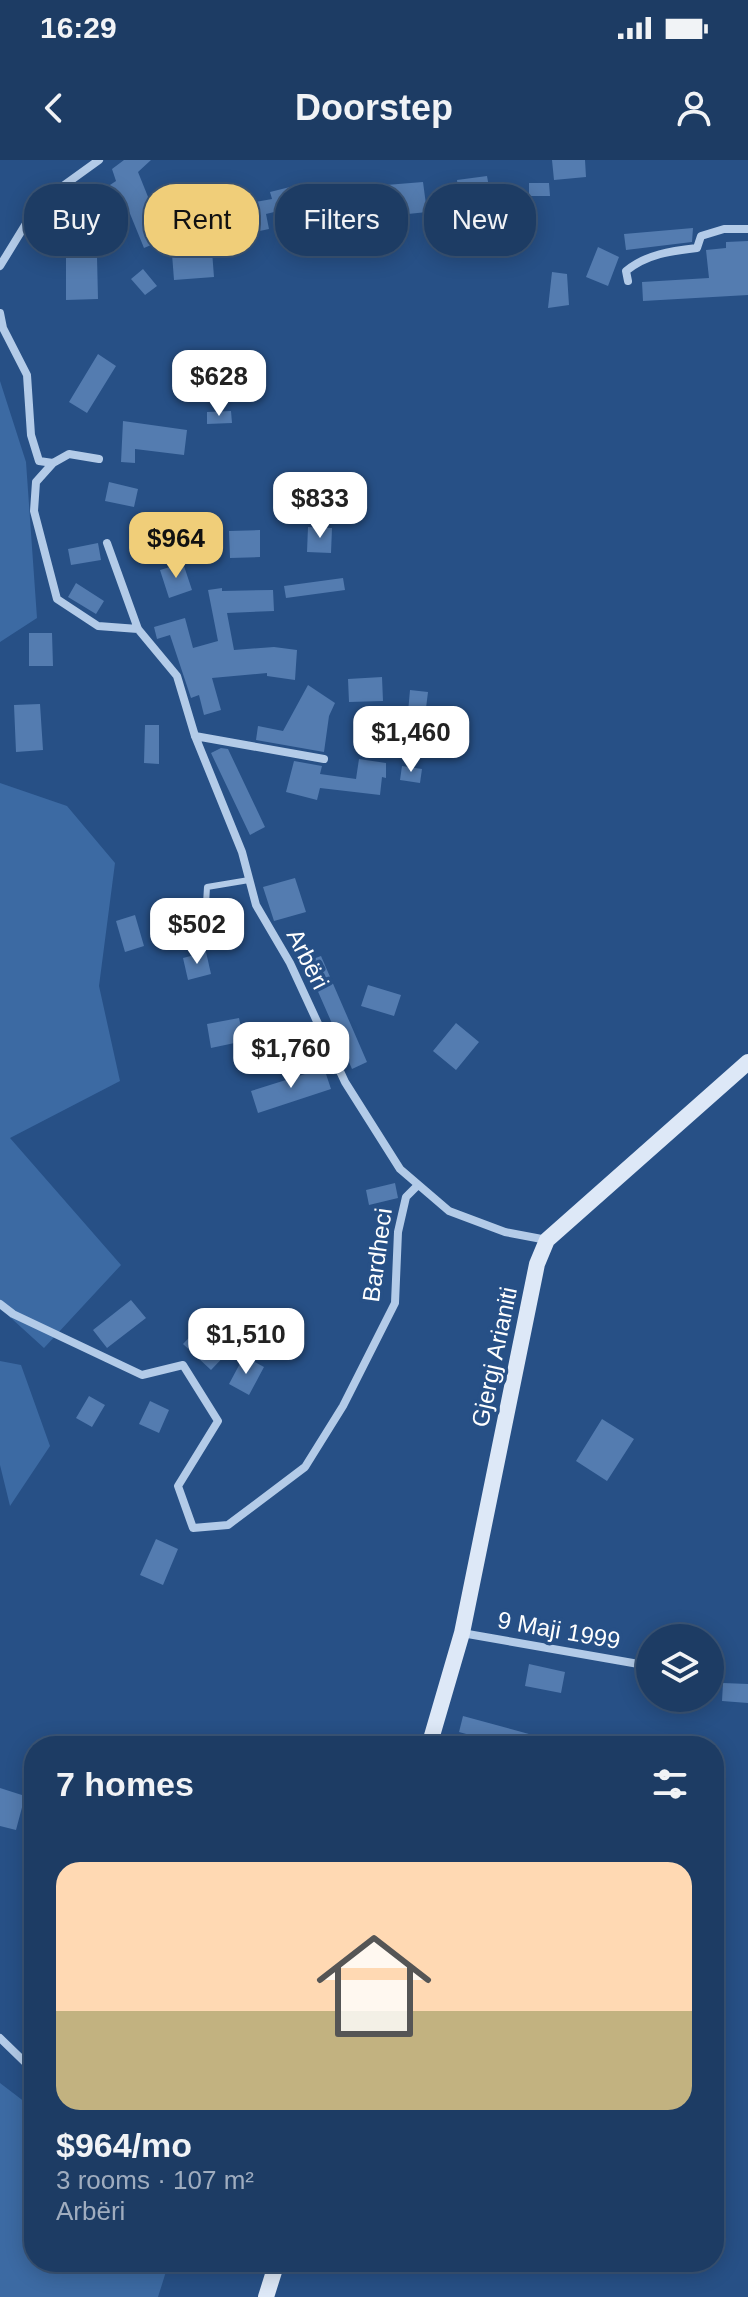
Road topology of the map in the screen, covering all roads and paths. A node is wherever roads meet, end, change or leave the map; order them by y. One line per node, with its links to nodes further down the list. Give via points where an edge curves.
1 (99, 160): 3 (street, via 38,204)
2 (748, 229): 4 (street, via 710,232 701,236 697,248 639,261 626,271)
3 (0, 266)
4 (628, 281)
5 (0, 313): 7 (street, via 27,375 31,435 39,461)
6 (99, 459): 7 (street, via 69,454)
7 (53, 463): 9 (street, via 36,482 34,511 57,599 98,626)
8 (107, 543): 9 (street, Arbëri)
9 (138, 629): 10 (street, Arbëri, via 177,676)
10 (195, 736): 11 (street); 12 (street, Arbëri)
11 (324, 759)
12 (249, 880): 13 (lane, via 207,887); 15 (street, Arbëri, via 256,905 290,963 345,1082 400,1169)
13 (204, 938)
14 (748, 1062): 16 (main road, Gjergj Arianiti)
15 (418, 1185): 16 (street, Arbëri, via 449,1211 505,1232); 17 (street, Bardheci, via 406,1197 398,1232 395,1303 343,1406 305,1467 228,1525 193,1528 178,1486 218,1421 183,1365 142,1375)
16 (547, 1240): 18 (main road, Gjergj Arianiti, via 537,1264)
17 (0, 1304)
18 (462, 1633): 19 (street, 9 Maji 1999); 20 (main road, Gjergj Arianiti)
19 (636, 1664)
20 (432, 1736)
21 (0, 2038): 22 (street)
22 (24, 2061)
23 (274, 2272): 24 (main road)
24 (266, 2297)

